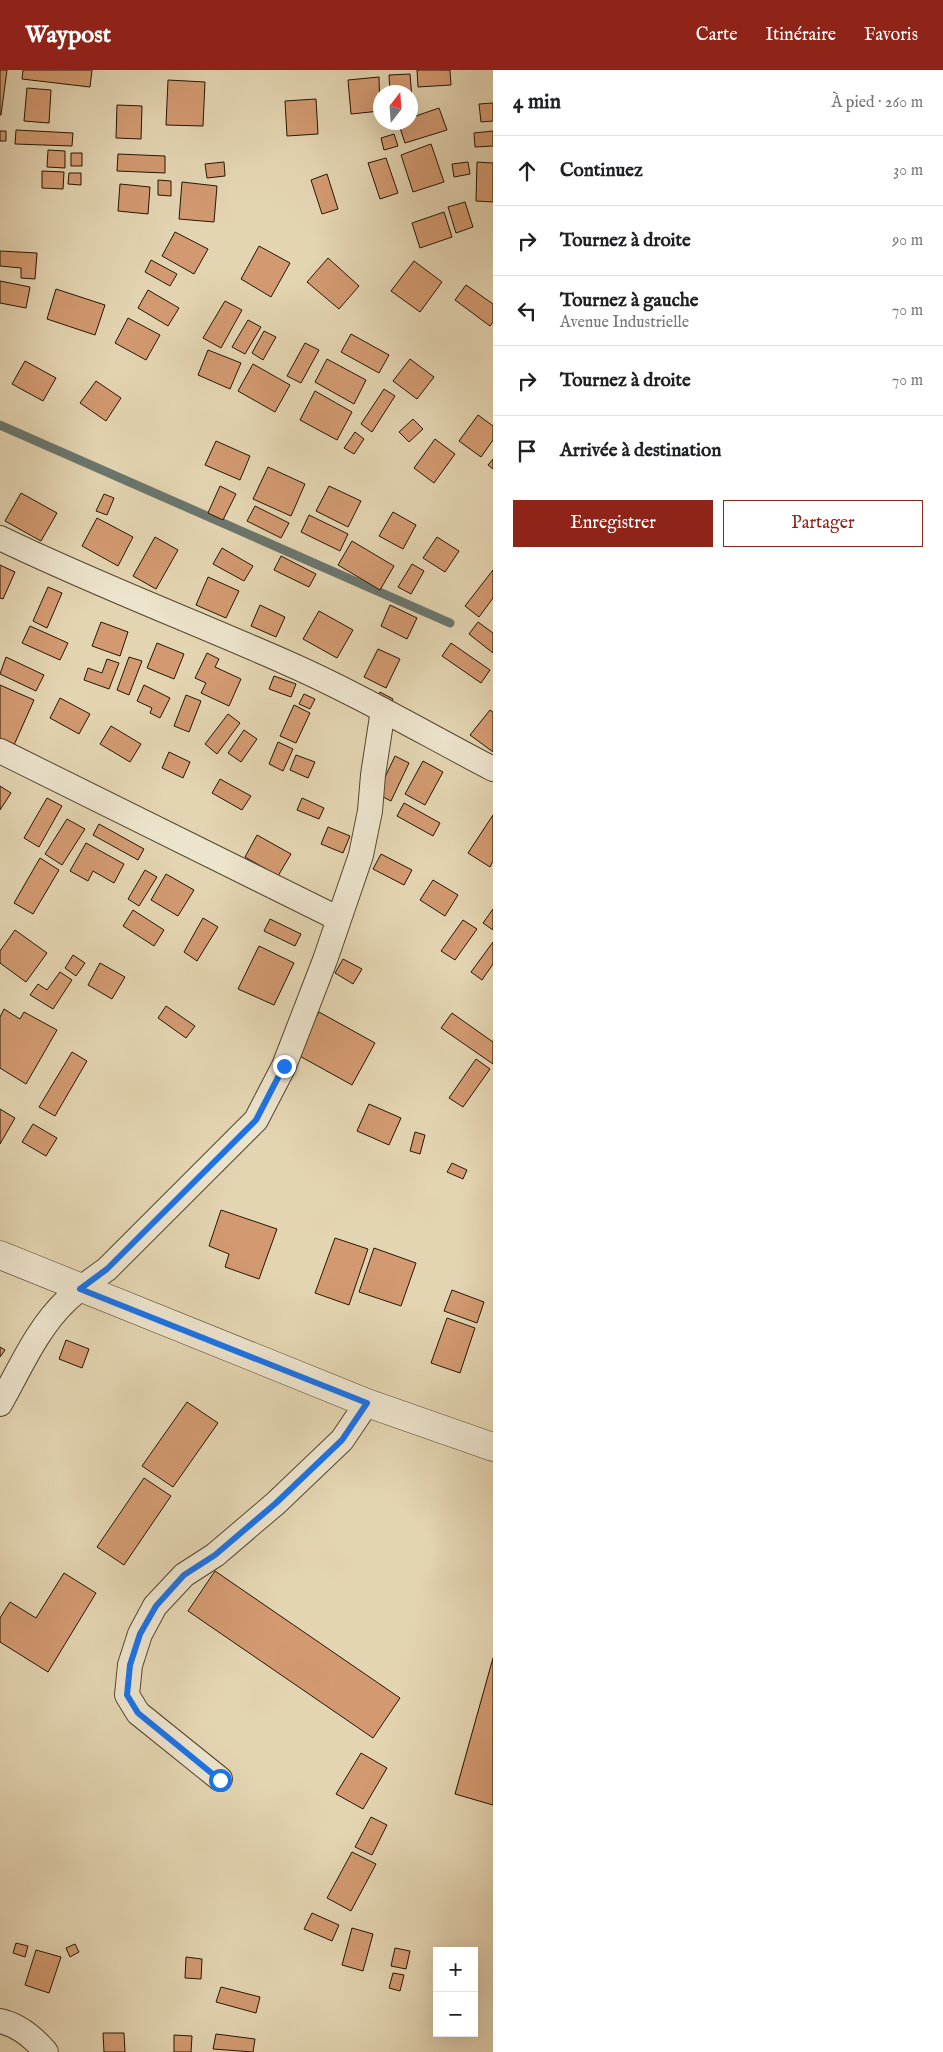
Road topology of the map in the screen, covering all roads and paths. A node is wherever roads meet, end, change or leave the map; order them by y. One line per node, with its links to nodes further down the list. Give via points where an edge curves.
1 (0, 538): 2 (street, via 172,616 285,662)
2 (384, 710): 4 (street); 5 (street, via 362,854)
3 (0, 751): 5 (street)
4 (493, 769)
5 (339, 919): 7 (street, via 284,1066 256,1120 107,1269)
6 (0, 1256): 7 (street)
7 (80, 1289): 8 (street); 9 (street, via 54,1314 33,1344)
8 (367, 1403): 10 (street); 11 (street, via 342,1440 276,1503 215,1555 184,1575 156,1606 140,1634 130,1665 127,1695 138,1713)
9 (0, 1404)
10 (493, 1447)
11 (220, 1780)
12 (0, 2021): 13 (street, via 12,2024 35,2039)
13 (46, 2052)

